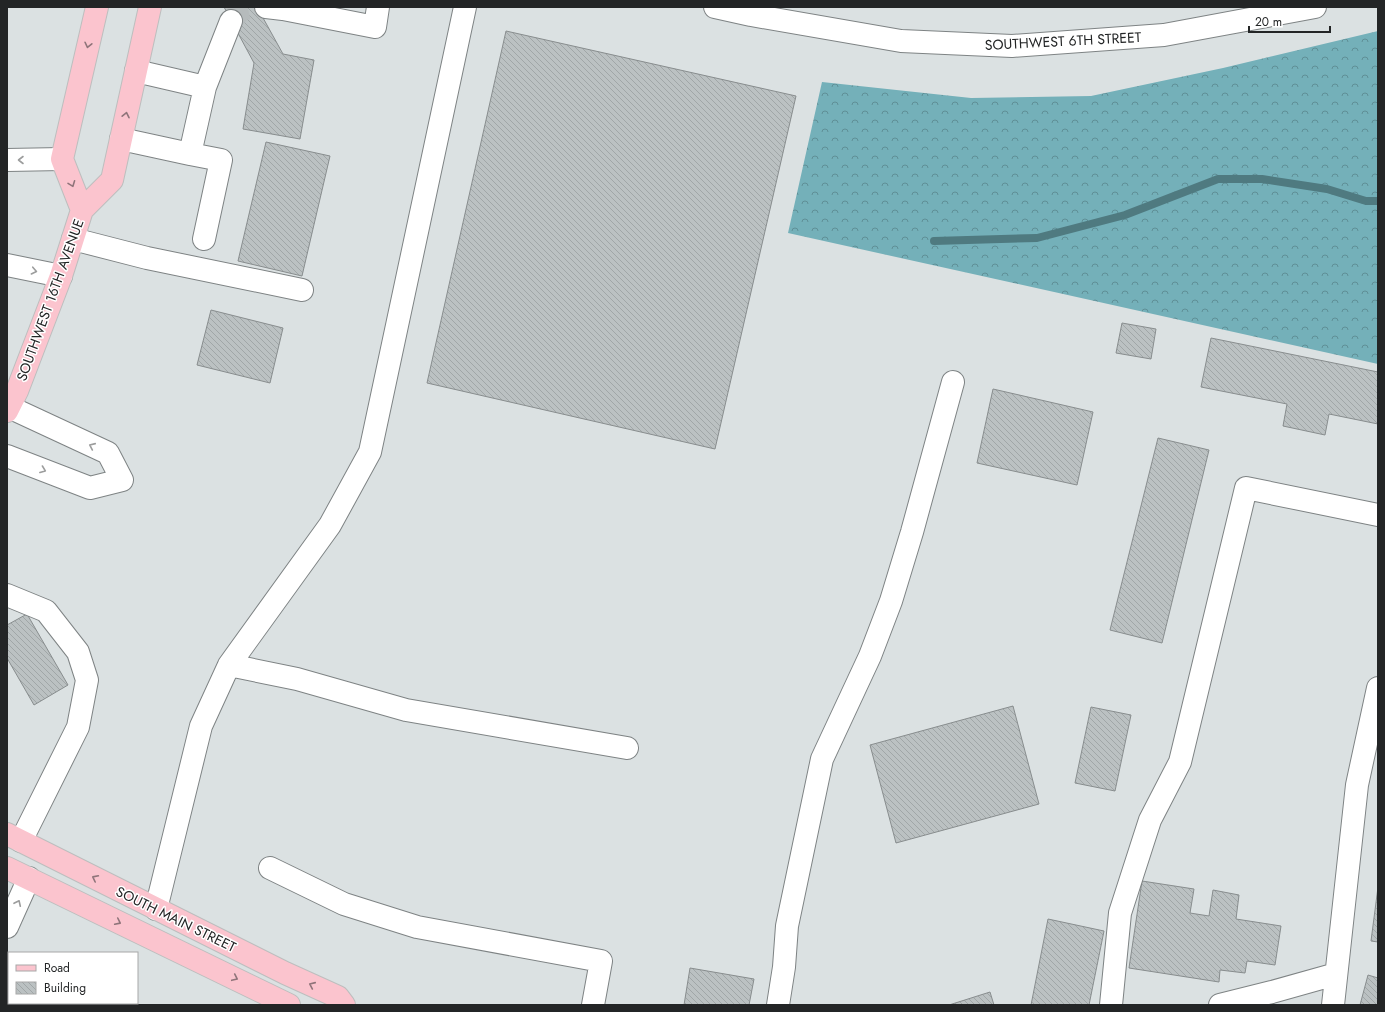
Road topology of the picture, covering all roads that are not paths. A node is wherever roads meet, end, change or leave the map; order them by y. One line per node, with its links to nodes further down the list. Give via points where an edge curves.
1 (97, 7): 13 (main road, one-way to 13)
2 (150, 7): 9 (main road, SOUTHWEST 16TH AVENUE)
3 (266, 7): 4 (street, via 375,27)
4 (378, 7)
5 (465, 7): 26 (street, via 370,452 330,525)
6 (716, 7): 7 (street, SOUTHWEST 6TH STREET, via 901,42 1012,46 1164,35)
7 (1315, 7)
8 (232, 21): 10 (street)
9 (136, 71): 10 (street); 11 (main road, SOUTHWEST 16TH AVENUE, one-way to 9)
10 (205, 87): 12 (street)
11 (121, 139): 12 (street); 15 (main road, SOUTHWEST 16TH AVENUE, via 112,180)
12 (190, 154): 17 (street, via 220,160)
13 (62, 159): 14 (street, one-way to 14); 15 (main road, SOUTHWEST 16TH AVENUE, one-way to 15)
14 (7, 160)
15 (82, 210): 16 (main road, SOUTHWEST 16TH AVENUE)
16 (73, 239): 19 (main road, SOUTHWEST 16TH AVENUE); 20 (street, via 147,258)
17 (204, 239)
18 (7, 265): 19 (street, one-way to 19)
19 (61, 276): 22 (main road, SOUTHWEST 16TH AVENUE)
20 (302, 290)
21 (953, 382): 40 (street, via 891,601 870,656 822,759 787,926)
22 (8, 409): 23 (street, one-way to 22, via 90,488 122,480 108,454)
23 (7, 456)
24 (1378, 515): 41 (street, via 1246,488 1180,762 1150,820 1120,912)
25 (7, 595): 29 (street, via 46,611 78,652 87,680 78,728)
26 (229, 664): 28 (street, via 297,679 406,710); 33 (street, via 201,726)
27 (1378, 688): 35 (street, via 1357,785)
28 (627, 748)
29 (14, 838): 33 (main road, SOUTH MAIN STREET, one-way to 29)
30 (7, 868): 32 (main road, SOUTH MAIN STREET)
31 (270, 868): 39 (street, via 344,904 417,927 602,961)
32 (29, 878): 34 (street, one-way to 32); 37 (main road, SOUTH MAIN STREET, one-way to 37)
33 (156, 909): 38 (main road, SOUTH MAIN STREET, one-way to 33, via 338,997)
34 (7, 927)
35 (1336, 974): 36 (street); 42 (street)
36 (1225, 1004)
37 (288, 1005)
38 (344, 1005)
39 (593, 1005)
40 (778, 1005)
41 (1111, 1005)
42 (1333, 1005)

